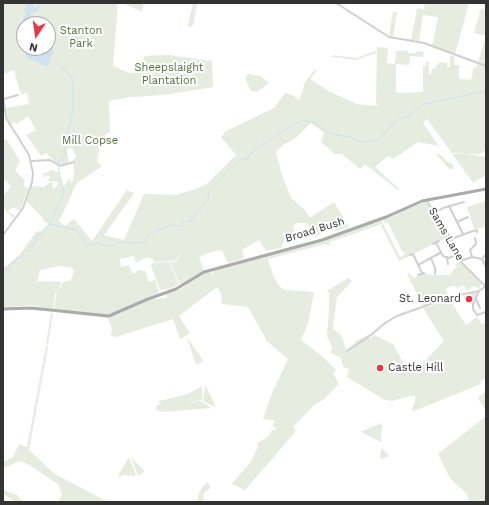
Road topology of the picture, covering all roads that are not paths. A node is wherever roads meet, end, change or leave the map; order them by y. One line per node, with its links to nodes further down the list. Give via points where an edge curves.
1 (336, 3): 2 (street, via 389,37 424,43)
2 (486, 66)
3 (18, 95): 4 (street)
4 (3, 98): 5 (street, via 6,118)
5 (31, 161): 6 (street, via 50,160 60,166); 16 (street, via 33,177 24,205)
6 (74, 162)
7 (486, 189): 8 (main road, Broad Bush)
8 (426, 200): 11 (street, Sams Lane); 42 (main road, Broad Bush, via 322,240 204,272 179,288 107,316 31,308)
9 (462, 203): 10 (street)
10 (449, 206): 11 (street); 13 (street)
11 (434, 213): 18 (street, Sams Lane)
12 (466, 218): 13 (street)
13 (457, 222): 15 (street)
14 (477, 232): 15 (street)
15 (463, 234): 18 (street)
16 (3, 235)
17 (475, 238): 26 (street, via 476,244 470,250)
18 (451, 239): 24 (street, Sams Lane)
19 (439, 241): 21 (street, via 434,243)
20 (450, 246): 25 (street)
21 (440, 253): 27 (street); 28 (street)
22 (413, 254): 32 (street)
23 (486, 254): 29 (street)
24 (458, 255): 25 (street); 30 (street, Sams Lane)
25 (454, 256): 28 (street)
26 (472, 257): 29 (street); 30 (street)
27 (431, 258): 32 (street); 34 (street)
28 (446, 258): 31 (street)
29 (482, 259): 33 (street)
30 (460, 260): 36 (street, Sams Lane)
31 (448, 264)
32 (418, 265): 35 (street, via 423,273)
33 (486, 267)
34 (435, 274)
35 (418, 275)
36 (482, 284): 37 (street, Sams Lane); 38 (street)
37 (486, 286): 38 (street)
38 (482, 288): 39 (street)
39 (479, 291): 40 (street); 44 (street, via 445,299 397,316)
40 (476, 300): 41 (street); 43 (street, via 473,306 475,313 477,315)
41 (480, 308)
42 (3, 309)
43 (486, 312)
44 (347, 351)

